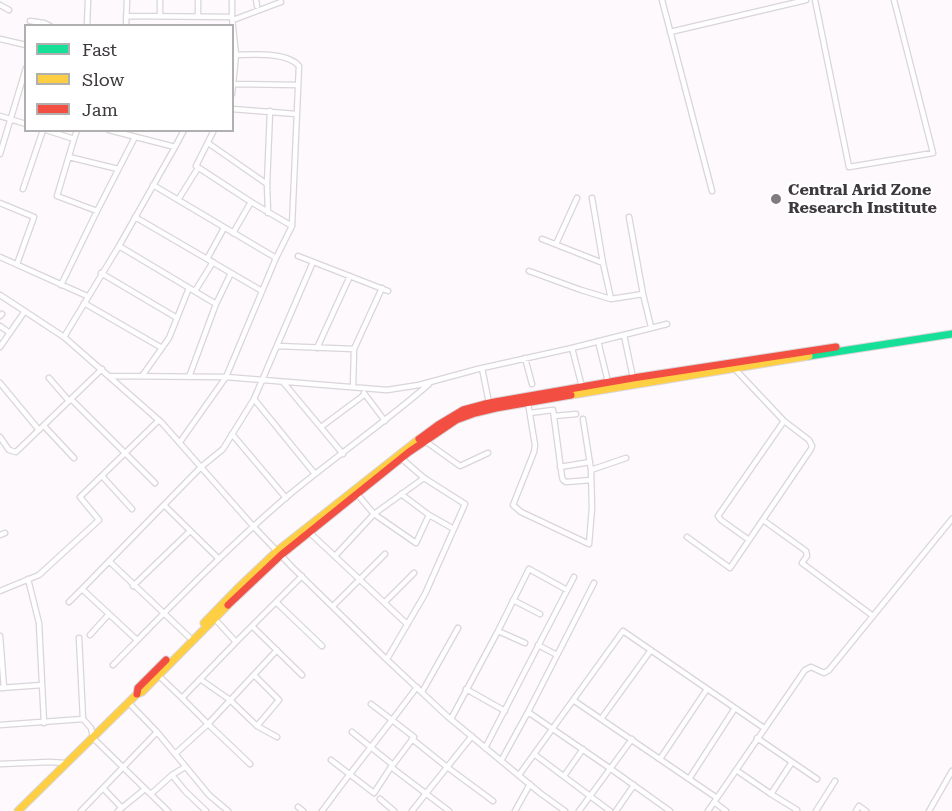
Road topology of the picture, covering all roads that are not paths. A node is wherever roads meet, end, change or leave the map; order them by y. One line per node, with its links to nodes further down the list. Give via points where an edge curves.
1 (80, 0): 10 (street)
2 (127, 0): 16 (street)
3 (160, 0): 14 (street)
4 (198, 0): 15 (street)
5 (232, 0): 17 (street)
6 (662, 0): 23 (street)
7 (806, 0): 23 (street)
8 (815, 0): 9 (street, via 849,167 933,153)
9 (894, 0)
10 (88, 1): 20 (street)
11 (281, 2): 17 (street)
12 (0, 5): 13 (street)
13 (9, 10)
14 (160, 15): 15 (street); 16 (street)
15 (198, 15): 17 (street)
16 (126, 16): 21 (street)
17 (232, 18): 22 (street)
18 (30, 21): 19 (street)
19 (46, 24)
20 (87, 24)
21 (126, 24)
22 (232, 24)
23 (670, 32): 53 (street)
24 (0, 39): 25 (street)
25 (24, 45)
26 (234, 55): 28 (street); 29 (street, via 274,55 293,61 298,66)
27 (24, 74): 34 (street)
28 (234, 84): 29 (street)
29 (298, 85): 32 (street)
30 (234, 109): 31 (street)
31 (270, 111): 32 (street); 50 (street)
32 (296, 114): 63 (street)
33 (0, 116): 34 (street)
34 (10, 119): 35 (street); 46 (street)
35 (24, 123)
36 (44, 132): 52 (street)
37 (51, 132): 43 (street)
38 (76, 132): 43 (street)
39 (116, 132): 42 (street)
40 (182, 132): 45 (street)
41 (213, 132): 44 (street)
42 (135, 137): 45 (street); 49 (street)
43 (74, 139): 47 (street)
44 (208, 143): 48 (street); 50 (street)
45 (175, 147): 51 (street)
46 (0, 154)
47 (69, 157): 49 (street); 59 (street, via 57,196)
48 (198, 168): 56 (street); 57 (street)
49 (118, 169): 59 (street)
50 (267, 184): 60 (street)
51 (153, 185): 56 (street); 61 (street)
52 (23, 189)
53 (712, 191)
54 (577, 198): 67 (street)
55 (592, 198): 75 (street)
56 (178, 200): 64 (street)
57 (251, 202): 60 (street); 65 (street)
58 (0, 203): 76 (street, via 34,218)
59 (97, 211): 81 (street)
60 (268, 213): 63 (street)
61 (135, 216): 68 (street); 72 (street)
62 (629, 217): 87 (street)
63 (292, 226): 71 (street)
64 (224, 228): 65 (street); 72 (street)
65 (233, 232): 71 (street)
66 (542, 239): 67 (street)
67 (556, 244): 75 (street)
68 (119, 246): 78 (street); 82 (street)
69 (298, 256): 74 (street)
70 (0, 257): 76 (street)
71 (276, 258): 85 (street)
72 (207, 259): 73 (street)
73 (213, 262): 79 (street); 84 (street)
74 (313, 262): 80 (street); 103 (street)
75 (603, 262): 90 (street)
76 (17, 264): 81 (street)
77 (529, 271): 90 (street)
78 (101, 273): 89 (street); 94 (street)
79 (231, 273): 85 (street); 92 (street)
80 (350, 276): 83 (street); 106 (street)
81 (61, 285): 89 (street)
82 (189, 288): 84 (street); 94 (street)
83 (382, 288): 86 (street); 108 (street)
84 (195, 291): 92 (street)
85 (262, 291): 116 (street)
86 (388, 291)
87 (643, 294): 90 (street); 97 (street)
88 (0, 295): 93 (street)
89 (87, 296): 91 (street)
90 (611, 299)
91 (84, 303): 101 (street); 105 (street)
92 (216, 304): 115 (street)
93 (25, 311): 99 (street); 101 (street)
94 (177, 318): 105 (street)
95 (667, 324): 97 (street)
96 (0, 327): 99 (street)
97 (651, 327): 100 (street)
98 (952, 332): 111 (main road); 118 (main road)
99 (10, 333): 104 (street)
100 (624, 335): 102 (street); 118 (street)
101 (64, 337): 112 (street)
102 (598, 341): 107 (street); 124 (street)
103 (277, 346): 106 (street); 119 (street)
104 (0, 347)
105 (162, 348): 114 (street)
106 (317, 348): 108 (street)
107 (572, 348): 109 (street); 126 (street)
108 (354, 350): 125 (street)
109 (525, 358): 110 (street); 123 (street)
110 (482, 368): 122 (street); 131 (street)
111 (734, 368): 124 (main road); 139 (street)
112 (102, 369): 113 (street); 130 (street)
113 (109, 376): 114 (street); 137 (street)
114 (141, 376): 115 (street)
115 (189, 377): 116 (street)
116 (226, 377): 119 (street); 145 (street)
117 (49, 378): 130 (street)
118 (633, 378): 124 (main road)
119 (262, 380): 120 (street); 129 (street)
120 (283, 381): 125 (street); 140 (street)
121 (0, 383): 141 (street)
122 (431, 383): 127 (street, via 387,390); 138 (street)
123 (532, 384)
124 (608, 386): 126 (main road); 132 (main road)
125 (353, 387): 127 (street)
126 (582, 387): 131 (main road)
127 (362, 388): 128 (street)
128 (364, 395): 138 (street); 140 (street)
129 (254, 399): 142 (street); 156 (street)
130 (70, 400): 141 (street); 146 (street)
131 (489, 403): 176 (main road, via 463,410 438,425)
132 (528, 403): 133 (street); 144 (main road, via 467,416)
133 (530, 413): 135 (street, via 553,410); 159 (street, via 534,452 513,505 589,544)
134 (576, 414): 135 (street)
135 (554, 416): 154 (street)
136 (583, 419): 152 (street)
137 (159, 420): 145 (street); 146 (street)
138 (385, 421): 148 (street)
139 (784, 422): 169 (street, via 809,441 812,449); 175 (street, via 718,516)
140 (321, 427): 148 (street)
141 (41, 428): 143 (street, via 16,452 9,450); 149 (street)
142 (232, 434): 153 (street, via 223,449); 163 (street)
143 (0, 437)
144 (425, 441): 147 (street, via 460,466); 151 (main road)
145 (180, 442): 153 (street)
146 (125, 453): 157 (street); 160 (street)
147 (488, 453)
148 (342, 454): 156 (street)
149 (74, 458)
150 (626, 458): 155 (street)
151 (401, 459): 158 (street); 161 (main road)
152 (590, 462): 154 (street); 155 (street)
153 (201, 467): 164 (street); 170 (street)
154 (560, 467): 159 (street, via 565,481)
155 (591, 470): 159 (street)
156 (315, 474): 163 (street)
157 (102, 476): 165 (street); 184 (street, via 80,497 99,520 39,575)
158 (424, 478): 162 (street); 171 (street, via 465,504)
159 (591, 480)
160 (155, 483)
161 (357, 494): 166 (street); 173 (main road)
162 (401, 494): 166 (street); 167 (street)
163 (286, 498): 170 (street)
164 (164, 505): 172 (street); 180 (street)
165 (132, 509)
166 (374, 514): 167 (street, via 417,543); 178 (street)
167 (429, 515): 171 (street)
168 (952, 519): 199 (street)
169 (763, 520): 175 (street); 199 (street, via 806,551 802,563)
170 (253, 526): 176 (street); 179 (street)
171 (454, 529): 201 (street)
172 (190, 531): 179 (street); 187 (street)
173 (309, 531): 176 (main road); 178 (street)
174 (687, 537): 175 (street, via 730,568)
175 (749, 540)
176 (279, 553): 182 (street); 200 (main road); 208 (main road)
177 (386, 554): 185 (street)
178 (335, 556): 185 (street)
179 (218, 558): 197 (street)
180 (109, 561): 187 (street); 188 (street)
181 (414, 573): 194 (street)
182 (302, 576): 193 (street); 195 (street)
183 (574, 577): 189 (street)
184 (28, 579): 190 (street); 224 (street, via 39,624)
185 (360, 579): 194 (street); 195 (street)
186 (594, 583): 217 (street)
187 (134, 586): 197 (street)
188 (82, 589): 192 (street); 196 (street)
189 (567, 590): 191 (street, via 529,569); 212 (street)
190 (0, 591)
191 (513, 600): 198 (street); 204 (street)
192 (69, 602)
193 (276, 602): 202 (street); 213 (street)
194 (385, 602): 201 (street)
195 (333, 606): 218 (street)
196 (109, 614): 205 (street); 209 (street)
197 (164, 614): 208 (street); 209 (street)
198 (540, 614)
199 (873, 616): 246 (street, via 826,672 811,667 805,670)
200 (214, 619): 210 (street); 220 (main road)
201 (408, 624): 218 (street)
202 (252, 626): 210 (street); 214 (street)
203 (458, 628): 229 (street)
204 (498, 631): 211 (street); 227 (street)
205 (90, 635)
206 (0, 636): 216 (street)
207 (79, 638): 238 (street)
208 (189, 638): 230 (main road)
209 (137, 640): 219 (street)
210 (236, 642): 223 (street)
211 (525, 643)
212 (538, 645): 217 (street); 236 (street)
213 (322, 646)
214 (277, 650): 221 (street); 222 (street)
215 (651, 650): 228 (street); 233 (street, via 623,631); 240 (street)
216 (1, 654): 226 (street)
217 (557, 655): 237 (street)
218 (387, 659): 225 (street)
219 (112, 665)
220 (158, 675): 230 (main road); 231 (street)
221 (254, 675): 232 (street); 245 (street, via 279,700)
222 (302, 675)
223 (200, 680): 231 (street); 232 (street)
224 (42, 685): 226 (street); 242 (street)
225 (417, 687): 229 (street); 241 (street)
226 (2, 688)
227 (466, 689): 236 (street); 239 (street)
228 (707, 689): 235 (street); 261 (street)
229 (422, 692): 239 (street)
230 (132, 698): 248 (street); 252 (main road)
231 (182, 698): 243 (street)
232 (230, 700): 243 (street); 245 (street)
233 (573, 700): 240 (street); 247 (street)
234 (371, 704): 241 (street)
235 (735, 708): 246 (street); 279 (street)
236 (505, 711): 257 (street)
237 (528, 712): 247 (street); 263 (street)
238 (83, 719): 242 (street); 252 (street)
239 (451, 719): 250 (street)
240 (601, 719): 255 (street)
241 (392, 720): 254 (street); 256 (street)
242 (44, 723): 244 (street)
243 (208, 724): 259 (street); 267 (street)
244 (0, 725)
245 (257, 726): 251 (street)
246 (764, 728): 253 (street)
247 (552, 729): 258 (street); 260 (street)
248 (157, 732): 259 (street); 269 (street)
249 (352, 732): 256 (street)
250 (471, 736): 257 (street); 271 (street)
251 (277, 737)
252 (93, 738): 265 (main road); 269 (street)
253 (757, 738): 264 (street); 273 (street)
254 (412, 739): 268 (street); 271 (street)
255 (632, 740): 261 (street); 272 (street)
256 (371, 747): 268 (street); 275 (street)
257 (485, 748): 263 (street)
258 (583, 750): 272 (street); 278 (street)
259 (175, 754): 270 (street)
260 (534, 754): 277 (street); 278 (street)
261 (660, 759): 279 (street)
262 (331, 760): 275 (street)
263 (501, 761): 277 (street)
264 (792, 762): 280 (street); 290 (street)
265 (65, 763): 266 (street); 298 (main road)
266 (0, 764)
267 (250, 764)
268 (392, 766): 275 (street, via 374,792); 289 (street)
269 (123, 767): 285 (street); 286 (street)
270 (185, 767): 276 (street); 302 (street)
271 (447, 767): 289 (street); 294 (street)
272 (611, 769): 284 (street); 291 (street)
273 (736, 770): 290 (street); 293 (street)
274 (952, 771): 283 (street)
275 (350, 774): 304 (street)
276 (172, 775): 288 (street); 301 (street)
277 (519, 775): 282 (street)
278 (564, 776): 291 (street)
279 (689, 779): 293 (street)
280 (817, 779)
281 (834, 781): 316 (street)
282 (530, 784): 308 (street); 309 (street)
283 (945, 784): 287 (street); 319 (street)
284 (634, 785): 312 (street); 313 (street)
285 (103, 788): 296 (street); 299 (street)
286 (145, 789): 288 (street); 296 (street)
287 (952, 789)
288 (151, 794): 300 (street)
289 (426, 794): 306 (street); 307 (street)
290 (771, 794): 297 (street)
291 (591, 796): 310 (street); 311 (street)
292 (380, 799): 305 (street)
293 (715, 800): 314 (street); 315 (street)
294 (493, 801)
295 (298, 807): 303 (street)
296 (120, 810)
297 (797, 810)
298 (18, 811)
299 (81, 811)
300 (168, 811)
301 (206, 811)
302 (228, 811)
303 (303, 811)
304 (322, 811)
305 (394, 811)
306 (412, 811)
307 (449, 811)
308 (515, 811)
309 (565, 811)
310 (579, 811)
311 (610, 811)
312 (616, 811)
313 (670, 811)
314 (708, 811)
315 (726, 811)
316 (816, 811)
317 (856, 811): 318 (street, via 859,806)
318 (866, 811)
319 (929, 811)

